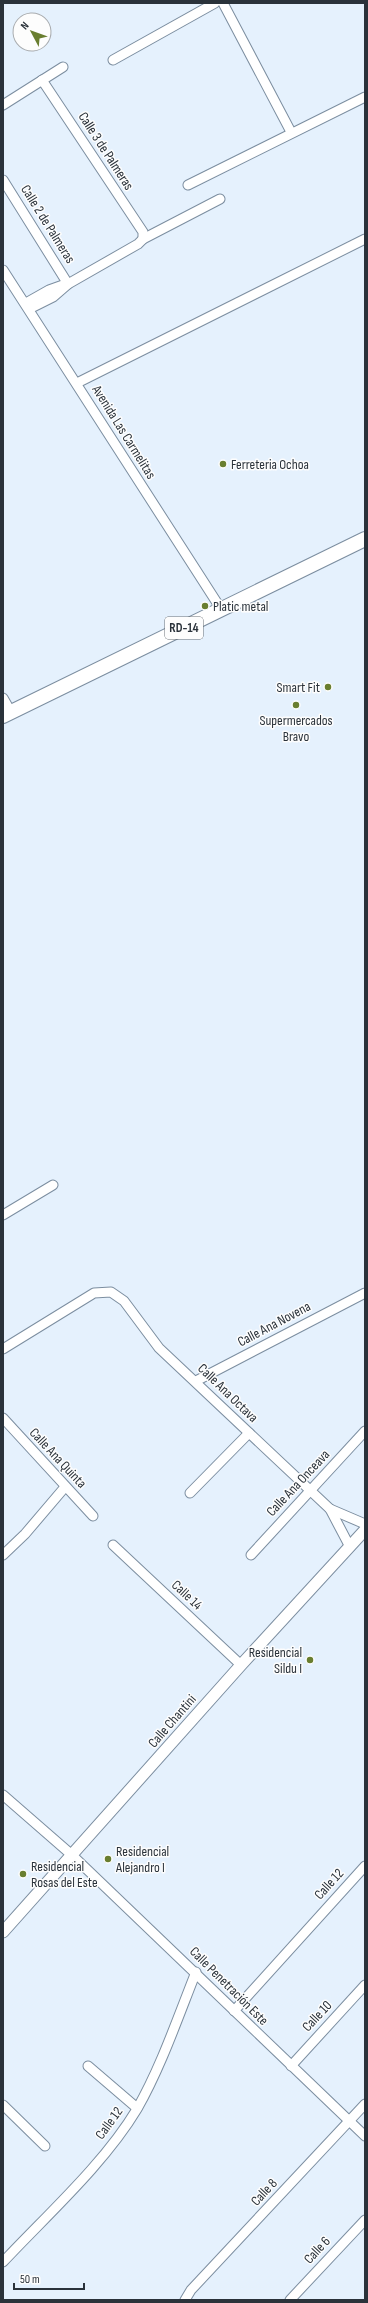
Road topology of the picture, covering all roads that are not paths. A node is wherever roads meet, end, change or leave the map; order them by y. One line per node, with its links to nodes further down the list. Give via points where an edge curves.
1 (215, 3): 3 (street)
2 (223, 3): 8 (street)
3 (113, 60)
4 (63, 67): 5 (street)
5 (42, 80): 7 (street); 12 (street, Calle 3 de Palmeras, via 143,232)
6 (365, 97): 8 (street)
7 (3, 105)
8 (290, 132): 10 (street)
9 (3, 180): 15 (street, Calle 2 de Palmeras)
10 (188, 185)
11 (220, 199): 12 (street)
12 (143, 239): 15 (street)
13 (365, 239): 17 (street)
14 (3, 270): 16 (street, Avenida Las Carmelitas)
15 (68, 284): 16 (street, via 52,297)
16 (27, 306): 17 (street, Avenida Las Carmelitas)
17 (77, 383): 19 (street, Avenida Las Carmelitas)
18 (365, 539): 19 (main road, RD-14)
19 (221, 609): 21 (main road, RD-14)
20 (3, 698): 21 (street)
21 (7, 714)
22 (53, 1185): 23 (street)
23 (3, 1215)
24 (365, 1293): 26 (street, Calle Ana Novena)
25 (3, 1349): 26 (street, Calle Ana Octava, via 94,1293 111,1292 124,1301 159,1348)
26 (196, 1381): 29 (street, Calle Ana Octava)
27 (4, 1423): 30 (street, Calle Ana Quinta)
28 (365, 1431): 31 (street, Calle Ana Onceava)
29 (249, 1433): 31 (street, Calle Ana Octava); 32 (street)
30 (65, 1488): 34 (street, Calle Ana Quinta); 39 (street)
31 (311, 1490): 33 (street, Calle Ana Octava); 40 (street, Calle Ana Onceava)
32 (190, 1493)
33 (330, 1510): 35 (street, Calle Ana Octava); 38 (street, Calle Ana Octava)
34 (93, 1516)
35 (365, 1524)
36 (365, 1530): 38 (street, Calle Chantini)
37 (113, 1545): 41 (street, Calle 14)
38 (350, 1547): 41 (street, Calle Chantini)
39 (3, 1555)
40 (251, 1555)
41 (241, 1665): 43 (street, Calle Chantini)
42 (3, 1795): 43 (street, Calle Penetración Este)
43 (73, 1856): 45 (street, Calle Chantini); 46 (street, Calle Penetración Este)
44 (365, 1866): 48 (street, Calle 12)
45 (3, 1932)
46 (196, 1972): 48 (street, Calle Penetración Este); 53 (street, Calle 12)
47 (365, 1985): 50 (street, Calle 10)
48 (234, 2011): 50 (street, Calle Penetración Este)
49 (88, 2066): 53 (street)
50 (291, 2066): 54 (street, Calle Penetración Este)
51 (365, 2104): 54 (street, Calle 8)
52 (3, 2105): 56 (street)
53 (137, 2108): 58 (street, Calle 12, via 94,2166)
54 (349, 2121): 55 (street, Calle Penetración Este); 59 (street, Calle 8, via 191,2290)
55 (365, 2136)
56 (46, 2146)
57 (365, 2220): 60 (street, Calle 6)
58 (3, 2262)
59 (185, 2300)
60 (290, 2300)

